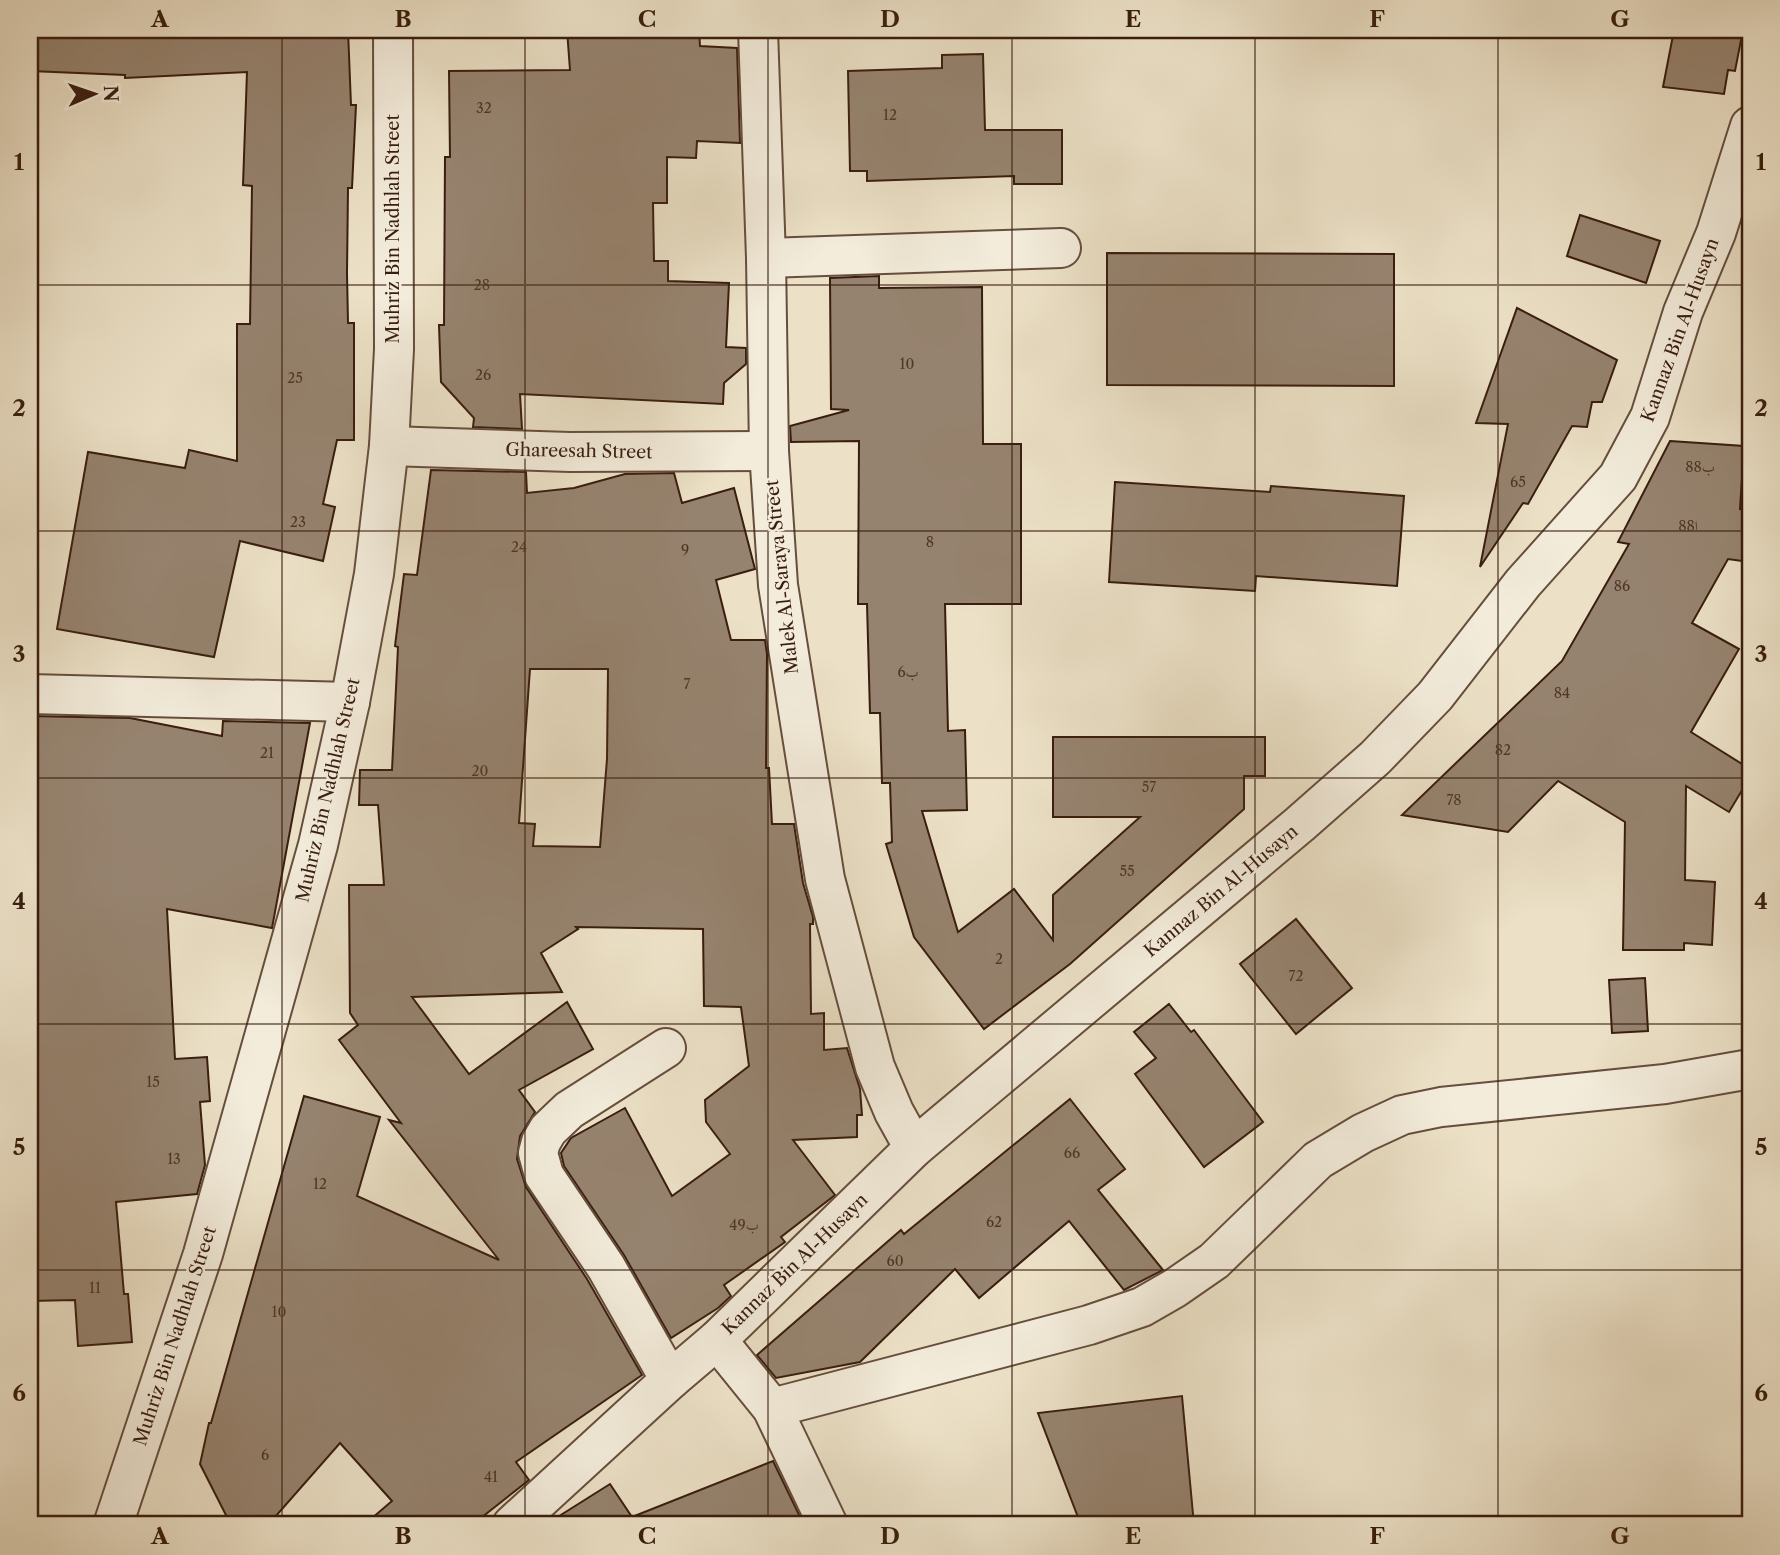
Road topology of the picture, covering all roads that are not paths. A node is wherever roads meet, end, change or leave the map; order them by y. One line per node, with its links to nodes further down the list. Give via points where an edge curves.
1 (393, 30): 6 (street, Muhriz Bin Nadhlah Street)
2 (758, 30): 5 (street, Malek Al-Saraya Street)
3 (1750, 125): 12 (street, Kannaz Bin Al-Husayn, via 1650,417 1618,477 1523,583 1435,696 1375,758)
4 (1061, 248): 5 (street)
5 (766, 258): 7 (street, Malek Al-Saraya Street)
6 (390, 446): 7 (street, Ghareesah Street, via 570,452); 9 (street, Muhriz Bin Nadhlah Street, via 374,574)
7 (769, 451): 12 (street, Malek Al-Saraya Street, via 778,585 825,879 875,1067)
8 (30, 694): 9 (street)
9 (350, 702): 16 (street, Muhriz Bin Nadhlah Street, via 318,845 204,1254)
10 (666, 1048): 14 (street, via 569,1110 548,1129 538,1153 544,1175 606,1267)
11 (1750, 1069): 15 (street, via 1665,1084 1402,1115 1318,1160 1214,1261 1142,1307)
12 (914, 1148): 13 (street, Kannaz Bin Al-Husayn)
13 (717, 1340): 14 (street, Kannaz Bin Al-Husayn); 15 (street)
14 (670, 1380): 17 (street, Kannaz Bin Al-Husayn)
15 (772, 1408): 18 (street)
16 (113, 1525)
17 (512, 1525)
18 (828, 1525)

